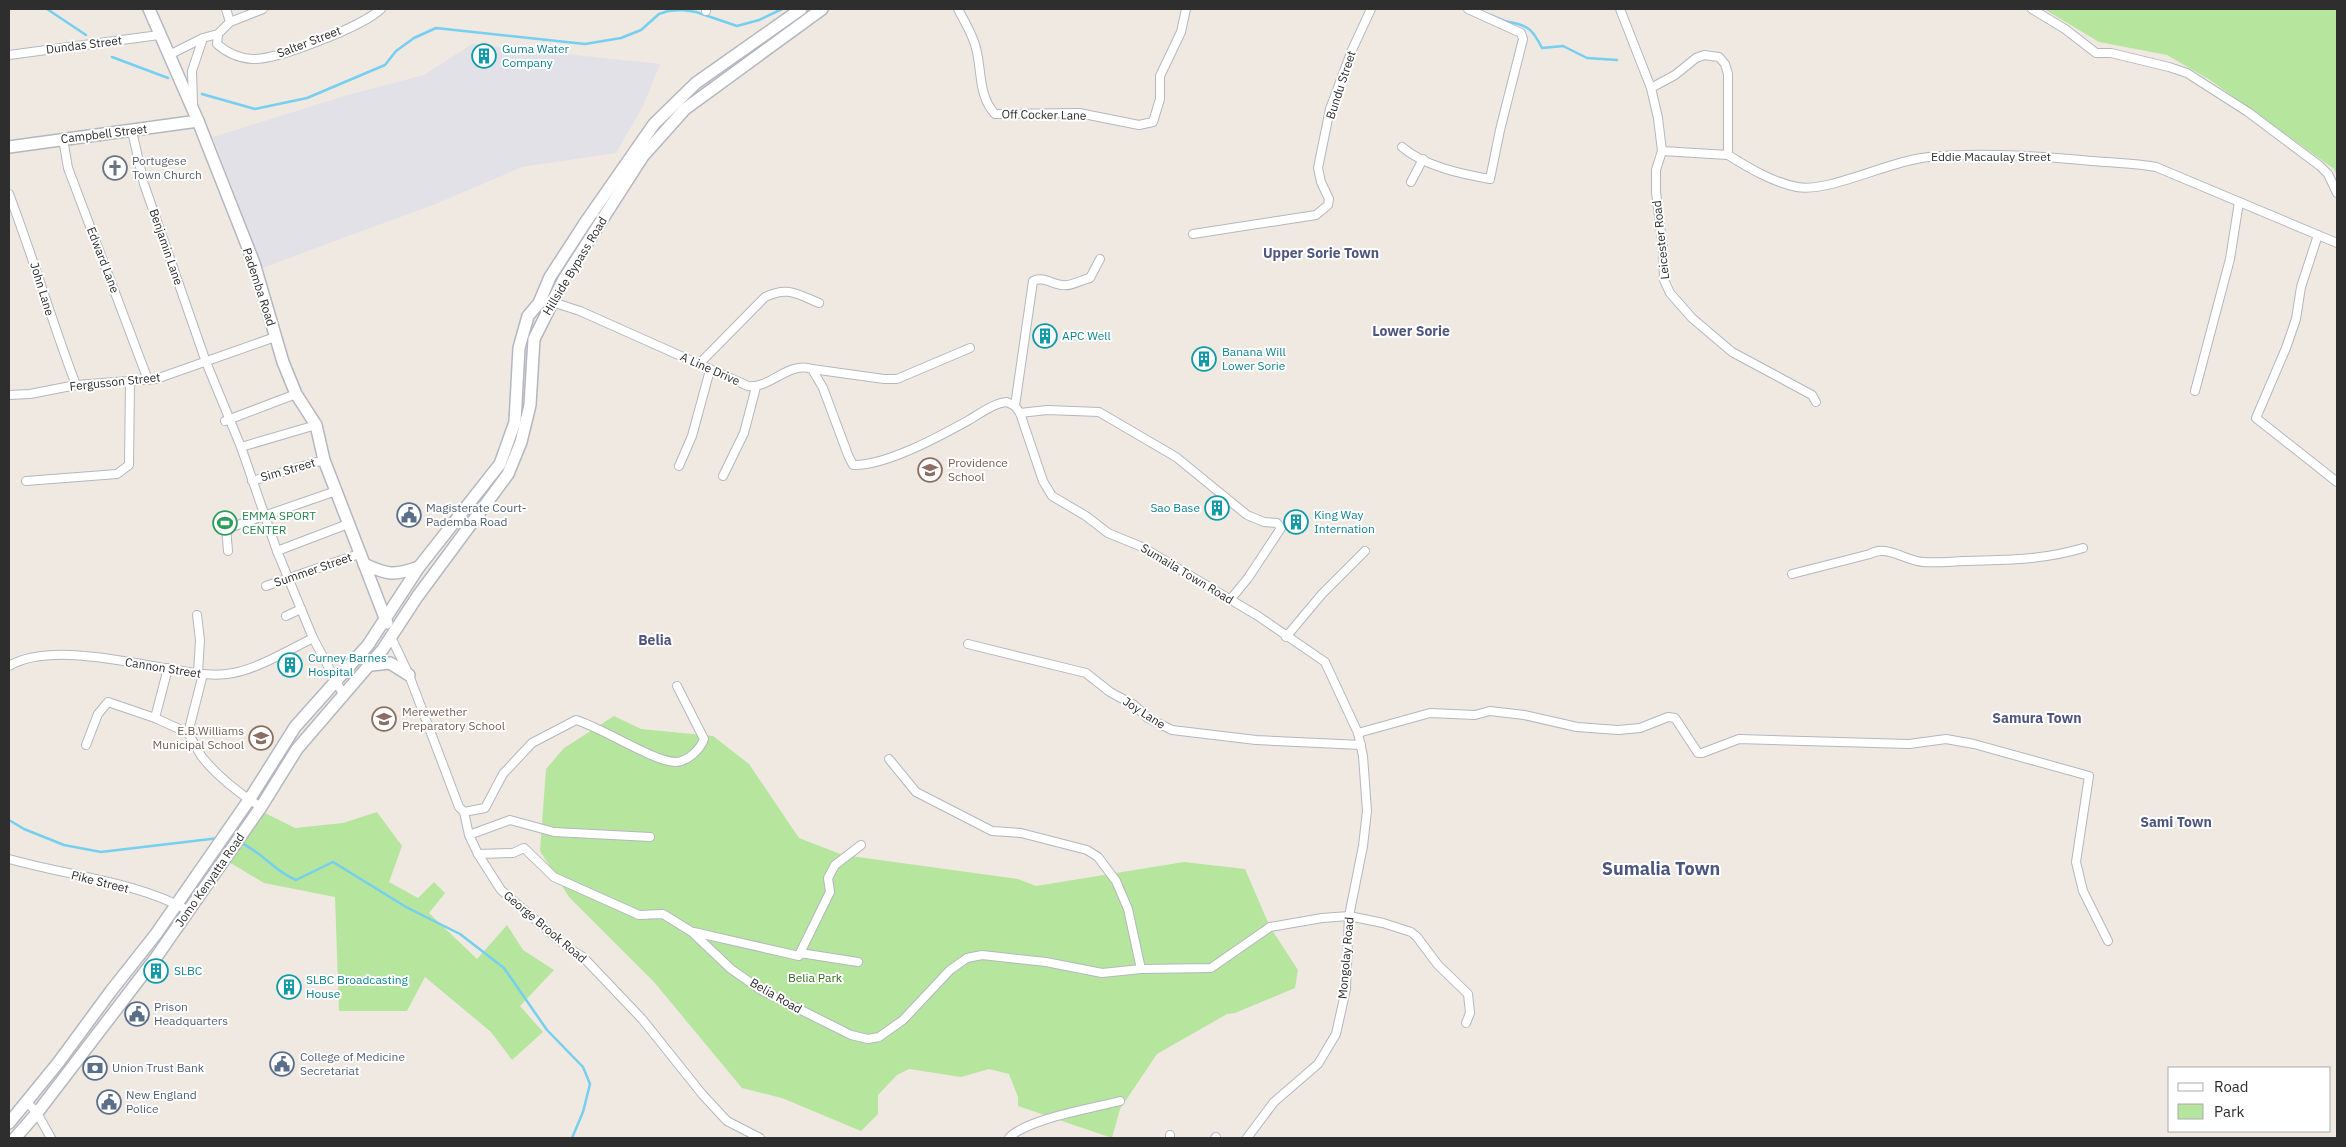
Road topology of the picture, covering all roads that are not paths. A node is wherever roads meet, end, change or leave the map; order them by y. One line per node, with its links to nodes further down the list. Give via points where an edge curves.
1 (149, 9): 15 (main road, Pademba Road)
2 (226, 9): 13 (street)
3 (263, 9): 13 (street)
4 (380, 9): 14 (street, Salter Street, via 305,46 264,59 238,57 226,52 217,44)
5 (801, 9): 37 (main road, Hillside Bypass Road, via 696,83 654,124 550,277)
6 (822, 9): 36 (main road, Hillside Bypass Road, via 718,82 666,128 643,156)
7 (958, 9): 8 (street, Off Cocker Lane, via 976,46 979,75 986,99 995,114 1079,114 1139,124 1153,122 1160,99 1160,76 1181,32)
8 (1186, 9)
9 (1372, 9): 32 (street, Bundu Street, via 1352,50 1330,109 1318,168 1320,182 1329,199 1328,205 1316,215)
10 (1468, 9): 27 (street, via 1521,33 1524,39 1490,179 1454,173)
11 (1620, 9): 19 (street, Leicester Road)
12 (2032, 9): 29 (street, via 2096,53 2111,53 2187,73 2320,166 2328,174)
13 (230, 22): 14 (street)
14 (218, 34): 16 (street)
15 (159, 35): 17 (main road, Pademba Road); 18 (street, Dundas Street)
16 (203, 38): 17 (street); 20 (street, via 192,71)
17 (169, 54): 20 (main road, Pademba Road)
18 (9, 56)
19 (1651, 88): 25 (street, Leicester Road); 26 (street, via 1696,58 1704,55 1719,57 1728,74)
20 (196, 116): 21 (main road, Campbell Street); 39 (main road, Pademba Road, via 254,263)
21 (132, 131): 22 (main road, Campbell Street); 41 (street, Benjamin Lane, via 144,184)
22 (63, 139): 23 (main road, Campbell Street); 45 (street, Edward Lane, via 68,168)
23 (9, 147)
24 (1402, 147): 27 (street, via 1412,156)
25 (1662, 151): 26 (street); 52 (street, Leicester Road, via 1656,170 1656,192 1664,280 1670,293 1692,318 1732,352 1812,394)
26 (1728, 155): 31 (street, Eddie Macaulay Street, via 1770,177 1797,187 1811,188 1898,162 1929,157 2036,156 2132,162 2156,167)
27 (1423, 159): 28 (street)
28 (1411, 182)
29 (2337, 193)
30 (9, 194): 47 (street, John Lane)
31 (2239, 202): 33 (street, Eddie Macaulay Street); 49 (street, via 2230,259)
32 (1193, 234)
33 (2318, 235): 34 (street, Eddie Macaulay Street); 63 (street, via 2301,287 2296,319 2256,418)
34 (2337, 243)
35 (1100, 259): 53 (street, via 1090,278 1069,285 1061,286 1040,279 1033,281)
36 (552, 301): 37 (street); 42 (street, A Line Drive); 81 (main road, Hillside Bypass Road, via 534,339 530,404 521,442 508,474)
37 (539, 303): 72 (main road, Hillside Bypass Road, via 528,316 523,329 515,422 500,464)
38 (819, 303): 42 (street, via 789,290 765,297)
39 (275, 337): 41 (street, Fergusson Street); 50 (main road, Pademba Road)
40 (970, 348): 43 (street, A Line Drive, via 897,379 884,380)
41 (206, 362): 45 (street, Fergusson Street); 55 (street, Benjamin Lane)
42 (698, 365): 44 (street, A Line Drive)
43 (812, 369): 48 (street, A Line Drive, via 797,367); 53 (street, via 854,465 864,465 906,451 1001,403)
44 (710, 370): 48 (street, A Line Drive); 59 (street, via 692,436)
45 (148, 380): 46 (street, Fergusson Street)
46 (130, 381): 47 (street, Fergusson Street); 61 (street, via 129,465 116,474)
47 (76, 385): 51 (street, Fergusson Street)
48 (756, 387): 60 (street, via 744,433)
49 (2195, 390)
50 (296, 394): 55 (street); 56 (main road, Pademba Road)
51 (9, 395)
52 (1816, 402)
53 (1015, 406): 54 (street, Sumaila Town Road)
54 (1020, 413): 76 (street, Sumaila Town Road, via 1043,481 1052,496 1108,533 1142,547); 76 (street, via 1047,410 1099,412 1176,457 1247,515 1264,522 1278,523 1281,528)
55 (226, 420): 57 (street, Benjamin Lane)
56 (316, 425): 57 (street); 58 (main road, Pademba Road)
57 (241, 447): 62 (street, Benjamin Lane)
58 (324, 460): 62 (street, Sim Street); 64 (main road, Pademba Road)
59 (679, 466)
60 (723, 476)
61 (26, 481)
62 (252, 481): 65 (street, Benjamin Lane)
63 (2337, 482)
64 (336, 491): 65 (street); 66 (main road, Pademba Road)
65 (264, 515): 68 (street, via 226,527); 69 (street, Benjamin Lane)
66 (348, 524): 69 (street); 71 (main road, Pademba Road)
67 (2083, 548): 73 (street, via 2035,558 1940,563 1913,562 1885,550 1877,550)
68 (228, 551)
69 (277, 551): 74 (street, Benjamin Lane)
70 (1365, 551): 82 (street, via 1322,594)
71 (362, 559): 72 (main road, via 389,574); 74 (street, Summer Street); 80 (main road)
72 (419, 567): 80 (main road, Hillside Bypass Road)
73 (1792, 574)
74 (289, 578): 75 (street, Summer Street); 77 (street, Benjamin Lane)
75 (266, 586)
76 (1230, 600): 82 (street, Sumaila Town Road)
77 (301, 610): 79 (street); 83 (street, Benjamin Lane)
78 (196, 615): 88 (street)
79 (286, 616)
80 (385, 619): 81 (main road); 90 (main road, Jomo Kenyatta Road, via 368,645)
81 (391, 637): 85 (main road, Jomo Kenyatta Road); 89 (street, George Brook Road)
82 (1286, 637): 97 (street, Sumaila Town Road, via 1325,662)
83 (313, 638): 88 (street, Cannon Street, via 241,671); 90 (street, Benjamin Lane)
84 (968, 644): 98 (street, Joy Lane, via 1086,673 1148,718 1172,730 1256,740)
85 (371, 665): 89 (main road, via 390,663); 92 (main road, Jomo Kenyatta Road)
86 (9, 666): 87 (street, Cannon Street, via 36,655 51,654)
87 (168, 668): 88 (street, Cannon Street); 94 (street)
88 (200, 674): 96 (street)
89 (408, 675): 103 (street, George Brook Road, via 459,807)
90 (334, 682): 92 (street, Benjamin Lane); 93 (main road, Jomo Kenyatta Road)
91 (676, 686): 103 (street, via 704,739 696,752 685,759 677,762 662,760 576,720 532,743 503,774 485,808)
92 (342, 694): 95 (main road, Jomo Kenyatta Road)
93 (309, 709): 95 (main road); 101 (main road, Jomo Kenyatta Road)
94 (155, 718): 96 (street); 99 (street, via 108,702 98,714)
95 (321, 719): 102 (main road, Jomo Kenyatta Road, via 297,749)
96 (188, 733): 101 (street, via 202,757)
97 (1358, 733): 98 (street, Sumaila Town Road); 113 (street, via 1430,713 1475,715 1490,711 1577,727 1618,730 1640,728 1668,717 1674,718 1698,753 1702,754 1739,739 1909,744 1946,739 1974,744 2088,776 2076,862 2083,891)
98 (1361, 744): 111 (street, Mongolay Road, via 1367,811)
99 (86, 745)
100 (889, 759): 116 (street, via 916,792 992,830 1020,833 1087,850 1098,857 1116,881 1128,909)
101 (250, 800): 102 (street); 109 (main road, Jomo Kenyatta Road)
102 (261, 808): 110 (main road, Jomo Kenyatta Road)
103 (464, 812): 104 (street, George Brook Road)
104 (469, 835): 105 (street, via 510,820 554,832); 107 (street, George Brook Road)
105 (650, 837)
106 (861, 845): 114 (street, via 835,865 828,878 830,892)
107 (478, 854): 112 (street, Belia Road, via 513,853 524,848 554,877 575,888 639,915 663,914); 124 (street, George Brook Road, via 501,890 568,948 583,957 642,1019 727,1121)
108 (9, 859): 109 (street, Pike Street, via 99,880)
109 (176, 904): 110 (street, Pike Street); 119 (main road, Jomo Kenyatta Road)
110 (189, 911): 120 (main road, Jomo Kenyatta Road)
111 (1349, 916): 116 (street, via 1270,927 1211,968); 117 (street, via 1383,923 1417,937 1438,965 1468,994 1471,1003); 126 (street, Mongolay Road, via 1346,989 1336,1034 1318,1064 1270,1106)
112 (692, 932): 114 (street, via 799,956); 116 (street, Belia Road, via 731,969 761,990 851,1035 868,1039 879,1037 903,1020 950,970 967,958 982,955 1046,962 1102,973)
113 (2108, 941)
114 (800, 953): 115 (street)
115 (858, 962)
116 (1141, 969)
117 (1466, 1023)
118 (1120, 1101): 125 (street, via 1040,1122 1020,1129)
119 (28, 1102): 120 (street); 121 (main road, Jomo Kenyatta Road)
120 (38, 1113): 122 (main road, Jomo Kenyatta Road); 123 (street)
121 (9, 1123)
122 (15, 1138)
123 (52, 1138)
124 (760, 1138)
125 (1008, 1138)
126 (1247, 1138)

